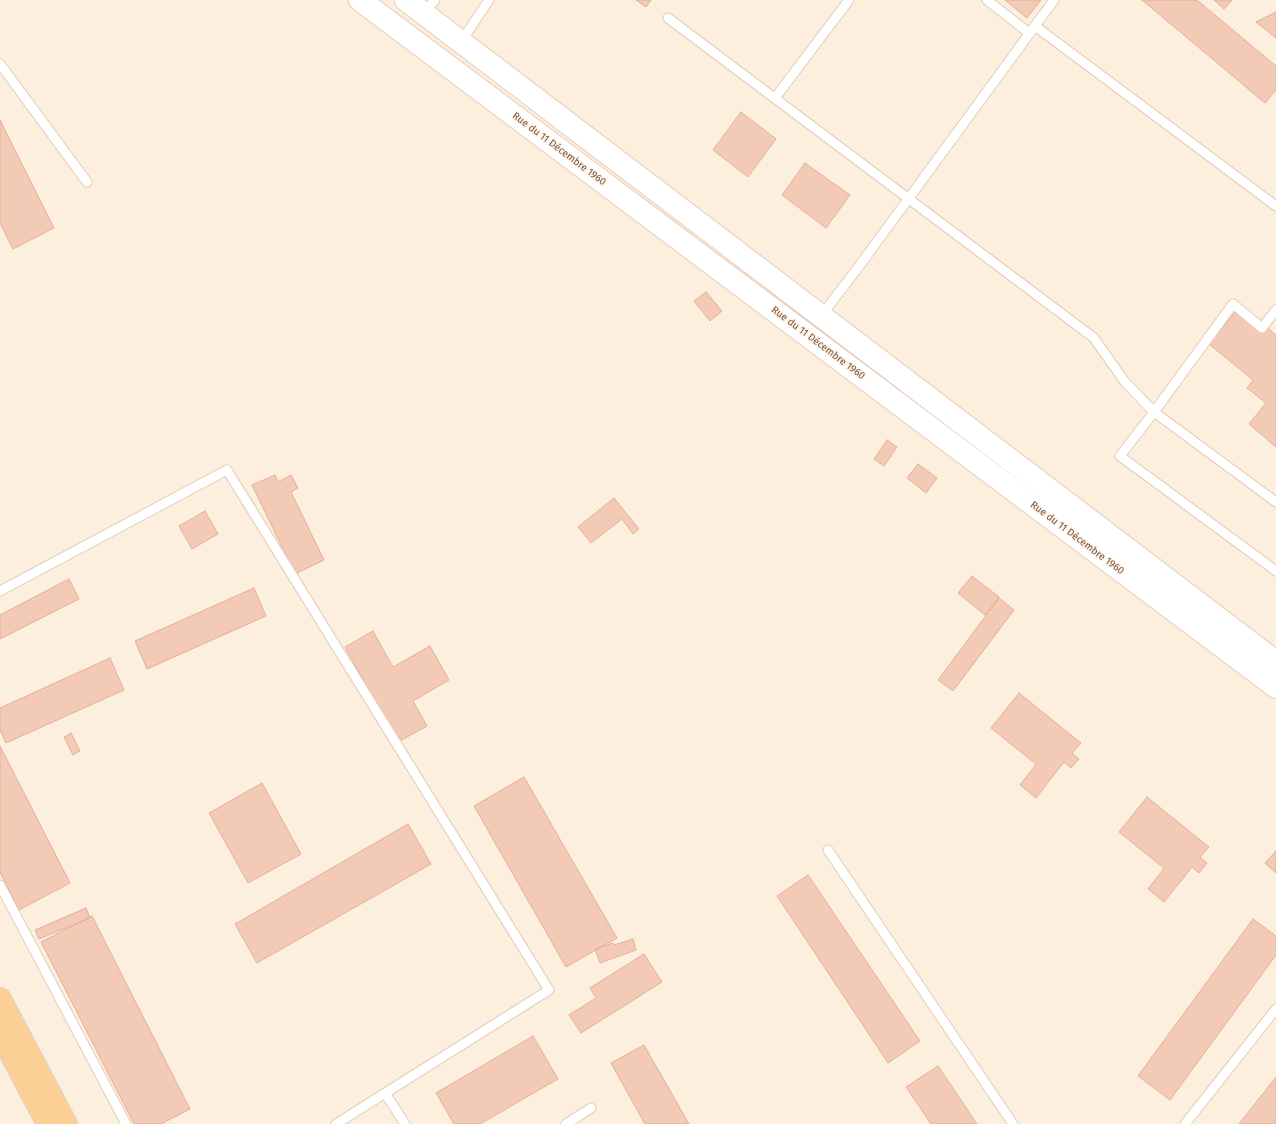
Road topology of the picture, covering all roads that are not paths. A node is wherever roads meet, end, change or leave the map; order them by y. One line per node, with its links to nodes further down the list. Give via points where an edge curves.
1 (360, 0): 23 (main road, Rue du 11 Décembre 1960)
2 (406, 0): 7 (main road)
3 (489, 0): 10 (lane)
4 (849, 0): 12 (lane)
5 (987, 0): 9 (lane)
6 (1054, 0): 9 (lane)
7 (429, 7): 10 (main road)
8 (668, 18): 12 (lane)
9 (1032, 30): 14 (lane); 15 (lane)
10 (461, 42): 17 (main road)
11 (0, 64): 13 (lane)
12 (776, 98): 14 (lane)
13 (87, 182)
14 (909, 198): 17 (lane); 18 (lane, via 1094,338 1125,382)
15 (1276, 206)
16 (1276, 310): 18 (lane, via 1262,328 1233,304)
17 (821, 316): 22 (main road)
18 (1154, 412): 19 (lane); 20 (lane, via 1120,456)
19 (1276, 502)
20 (1276, 571)
21 (0, 591): 29 (lane, via 228,470 550,990)
22 (1276, 662)
23 (1276, 686)
24 (828, 850): 37 (lane)
25 (0, 885): 33 (lane)
26 (0, 999): 32 (main road)
27 (1276, 1009): 38 (lane)
28 (0, 1033): 31 (main road)
29 (385, 1093): 34 (lane); 35 (lane)
30 (591, 1108): 36 (lane)
31 (48, 1124)
32 (66, 1124)
33 (126, 1124)
34 (336, 1124)
35 (405, 1124)
36 (566, 1124)
37 (1013, 1124)
38 (1185, 1124)

